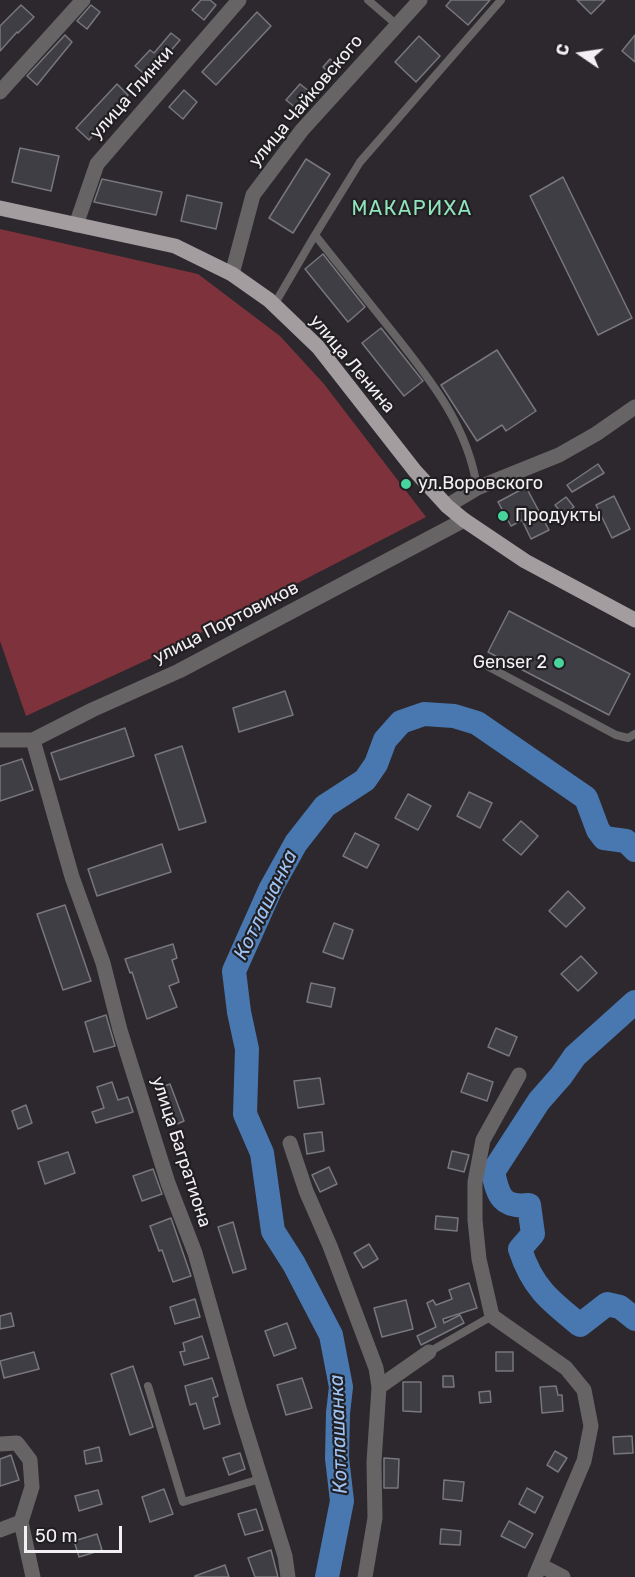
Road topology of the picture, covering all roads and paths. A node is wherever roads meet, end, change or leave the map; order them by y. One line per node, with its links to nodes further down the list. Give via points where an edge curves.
1 (83, 0): 7 (street)
2 (239, 0): 9 (street, улица Глинки, via 98,164)
3 (368, 0): 6 (lane)
4 (420, 0): 6 (street, улица Чайковского)
5 (501, 0): 10 (lane, via 360,162)
6 (397, 25): 11 (street, улица Чайковского, via 302,130 253,195)
7 (0, 92)
8 (0, 208): 9 (main road, улица Ленина)
9 (76, 225): 11 (main road, улица Ленина, via 175,246)
10 (315, 235): 12 (lane); 14 (lane, via 444,401 468,449)
11 (232, 274): 12 (main road, улица Ленина)
12 (274, 305): 15 (main road, улица Ленина, via 318,347)
13 (635, 407): 14 (street, via 559,455)
14 (477, 488): 15 (street)
15 (447, 506): 16 (main road, улица Ленина)
16 (464, 520): 17 (main road, улица Ленина, via 525,561); 21 (street, улица Портовиков, via 179,671)
17 (635, 620)
18 (489, 667): 19 (lane, via 616,735 628,738)
19 (635, 734)
20 (0, 740): 21 (street, улица Портовиков)
21 (33, 740): 29 (street, улица Багратиона, via 168,1183 195,1252)
22 (519, 1075): 24 (street, via 483,1140 475,1182 479,1259)
23 (290, 1143): 27 (street, via 351,1298)
24 (492, 1316): 25 (lane); 32 (street, via 566,1368 584,1390 591,1426 584,1461)
25 (429, 1352): 27 (street)
26 (148, 1386): 29 (lane, via 183,1502)
27 (379, 1387): 35 (street, via 375,1518)
28 (1, 1439): 30 (street, via 17,1443 30,1460 32,1488)
29 (261, 1479): 34 (street, улица Багратиона)
30 (21, 1522): 31 (street); 33 (street)
31 (0, 1530)
32 (537, 1571): 36 (street)
33 (33, 1577)
34 (288, 1577)
35 (365, 1577)
36 (563, 1577)

